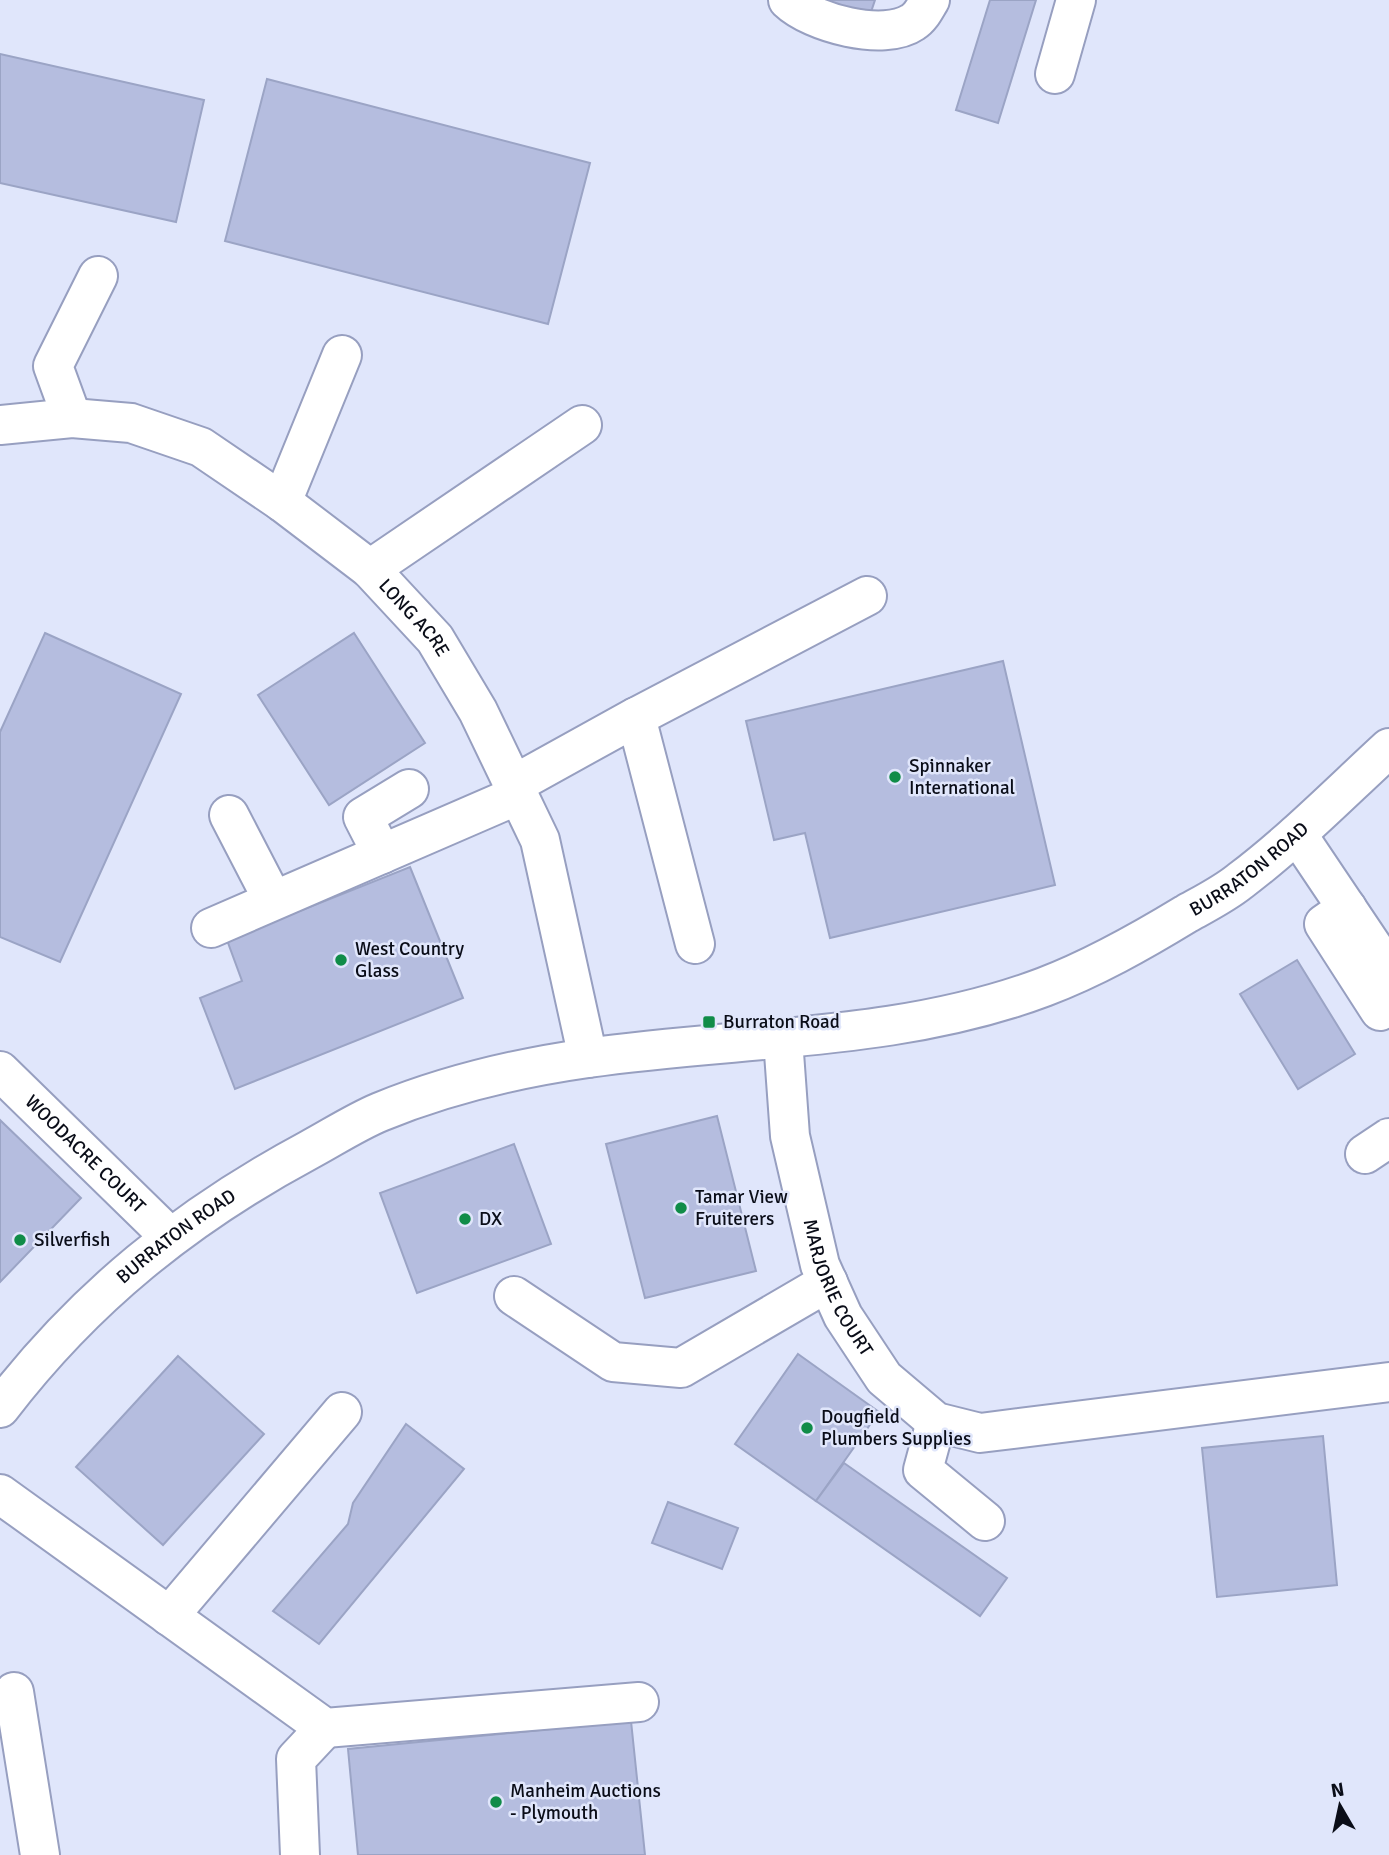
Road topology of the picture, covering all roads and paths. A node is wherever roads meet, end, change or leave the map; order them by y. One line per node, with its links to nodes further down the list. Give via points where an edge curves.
1 (788, 0): 2 (street, via 811,16 884,32 915,22)
2 (930, 0)
3 (1076, 0): 4 (street)
4 (1055, 74)
5 (98, 276): 7 (street, via 53,366)
6 (342, 355): 10 (street)
7 (72, 418): 8 (street, LONG ACRE); 10 (street, LONG ACRE, via 131,423 201,447)
8 (0, 425)
9 (582, 425): 11 (street)
10 (282, 502): 11 (street, LONG ACRE)
11 (370, 569): 16 (street, LONG ACRE, via 435,639 478,711)
12 (867, 596): 13 (street)
13 (636, 717): 16 (street); 23 (street)
14 (1389, 748): 18 (street, BURRATON ROAD)
15 (409, 789): 19 (street, via 363,817)
16 (516, 790): 19 (street); 27 (street, LONG ACRE, via 540,840)
17 (229, 815): 20 (street)
18 (1297, 834): 21 (street); 26 (street, BURRATON ROAD, via 1238,883 1125,951 1044,987 959,1013)
19 (382, 854): 20 (street)
20 (273, 900): 22 (street)
21 (1347, 908): 24 (street); 25 (street, via 1324,924)
22 (211, 928)
23 (695, 944)
24 (1389, 971)
25 (1380, 1011)
26 (783, 1038): 27 (street, BURRATON ROAD); 30 (street, MARJORIE COURT, via 790,1136)
27 (588, 1058): 29 (street, BURRATON ROAD, via 490,1076 379,1113 270,1171)
28 (0, 1071): 29 (street, WOODACRE COURT)
29 (169, 1236): 33 (street, BURRATON ROAD, via 100,1295 35,1362)
30 (828, 1282): 31 (street, via 681,1368 613,1362); 35 (street, MARJORIE COURT, via 843,1316 884,1378)
31 (514, 1296)
32 (1389, 1382): 35 (street, MARJORIE COURT, via 981,1433)
33 (0, 1408)
34 (342, 1412): 38 (street)
35 (936, 1422): 37 (street, via 923,1470)
36 (0, 1494): 38 (street)
37 (985, 1521)
38 (169, 1616): 41 (street)
39 (14, 1692): 42 (street)
40 (639, 1702): 41 (street)
41 (325, 1728): 43 (street, via 296,1759)
42 (40, 1855)
43 (300, 1855)

